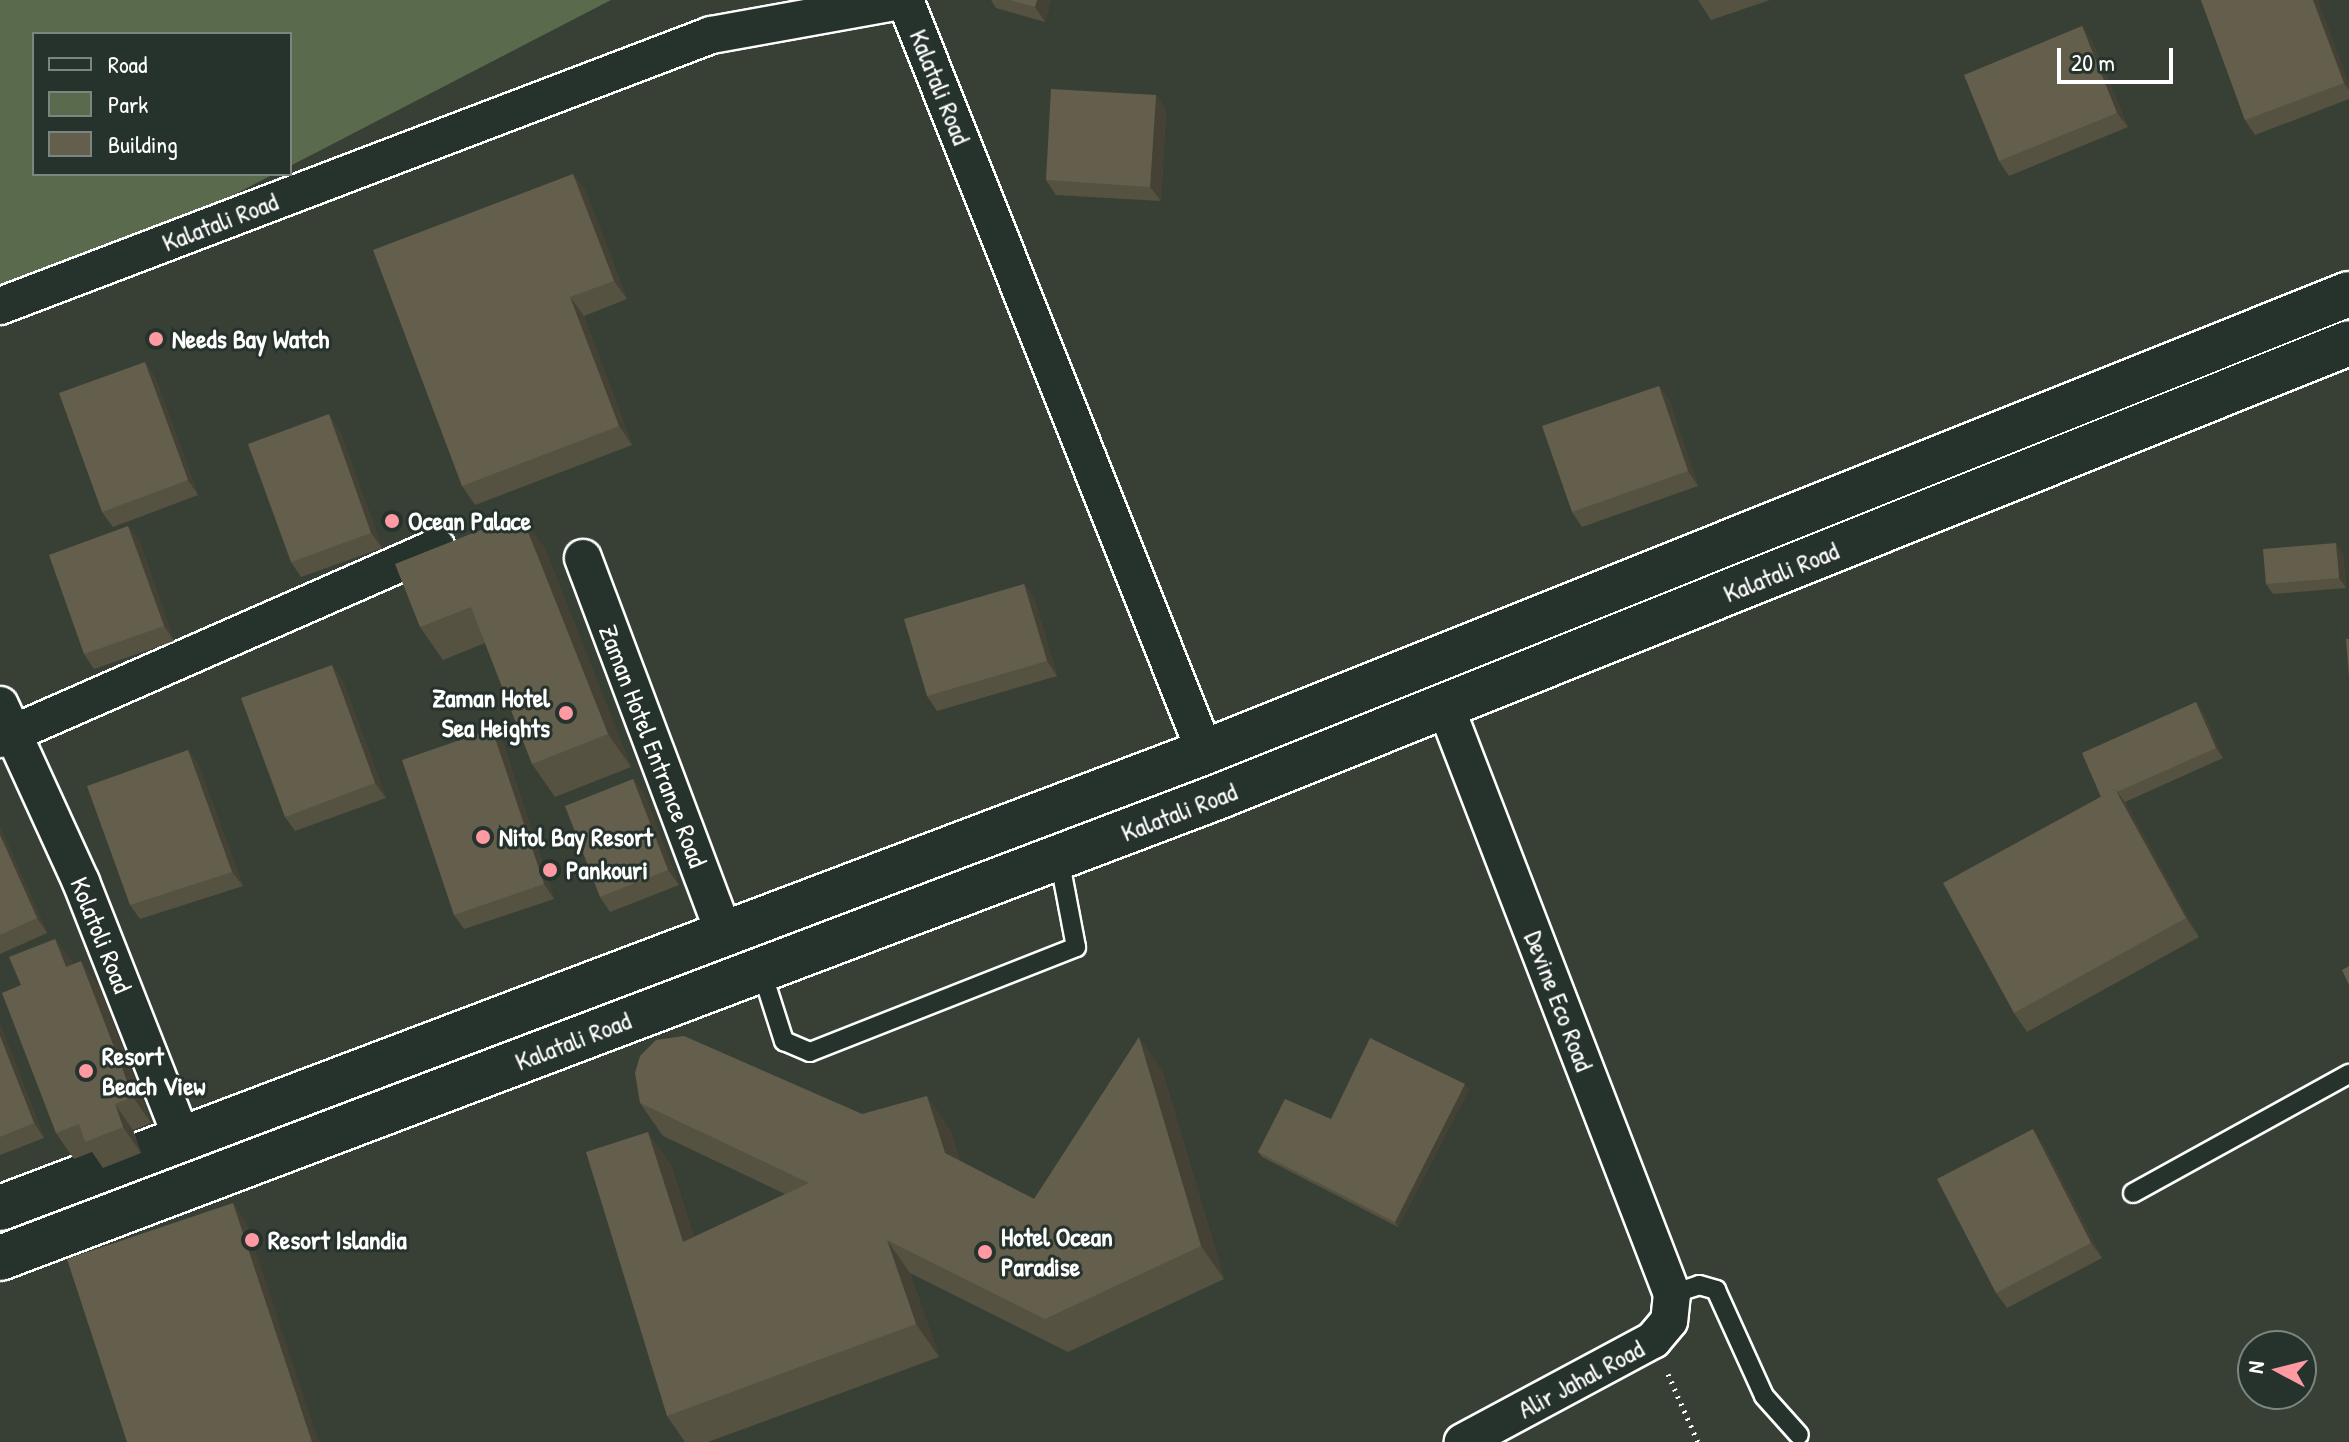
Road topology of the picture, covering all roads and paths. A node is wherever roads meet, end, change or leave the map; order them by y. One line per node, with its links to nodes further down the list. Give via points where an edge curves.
1 (905, 0): 3 (street, Kalatali Road, via 711,35); 9 (street, Kalatali Road)
2 (2349, 294): 9 (highway, Kalatali Road)
3 (0, 306)
4 (2349, 343): 7 (highway, Kalatali Road)
5 (437, 547): 8 (street)
6 (583, 558): 11 (street, Zaman Hotel Entrance Road)
7 (1446, 708): 10 (highway, Kalatali Road); 18 (street, Devine Eco Road)
8 (4, 726): 14 (street, Kolatoli Road, via 81,882)
9 (1205, 752): 11 (highway, Kalatali Road)
10 (1059, 858): 12 (highway, Kalatali Road); 12 (lane, via 1076,947 810,1052 784,1041)
11 (724, 934): 14 (highway, Kalatali Road)
12 (761, 969): 17 (highway, Kalatali Road)
13 (2349, 1074): 15 (lane)
14 (182, 1139): 16 (highway, Kalatali Road)
15 (2133, 1193)
16 (0, 1208)
17 (0, 1258)
18 (1672, 1294): 19 (street, Alir Jahal Road, via 1669,1321); 20 (lane, via 1699,1285 1716,1290 1764,1396)
19 (1653, 1340): 21 (street, Alir Jahal Road); 22 (path)
20 (1799, 1435)
21 (1463, 1442)
22 (1698, 1442)

